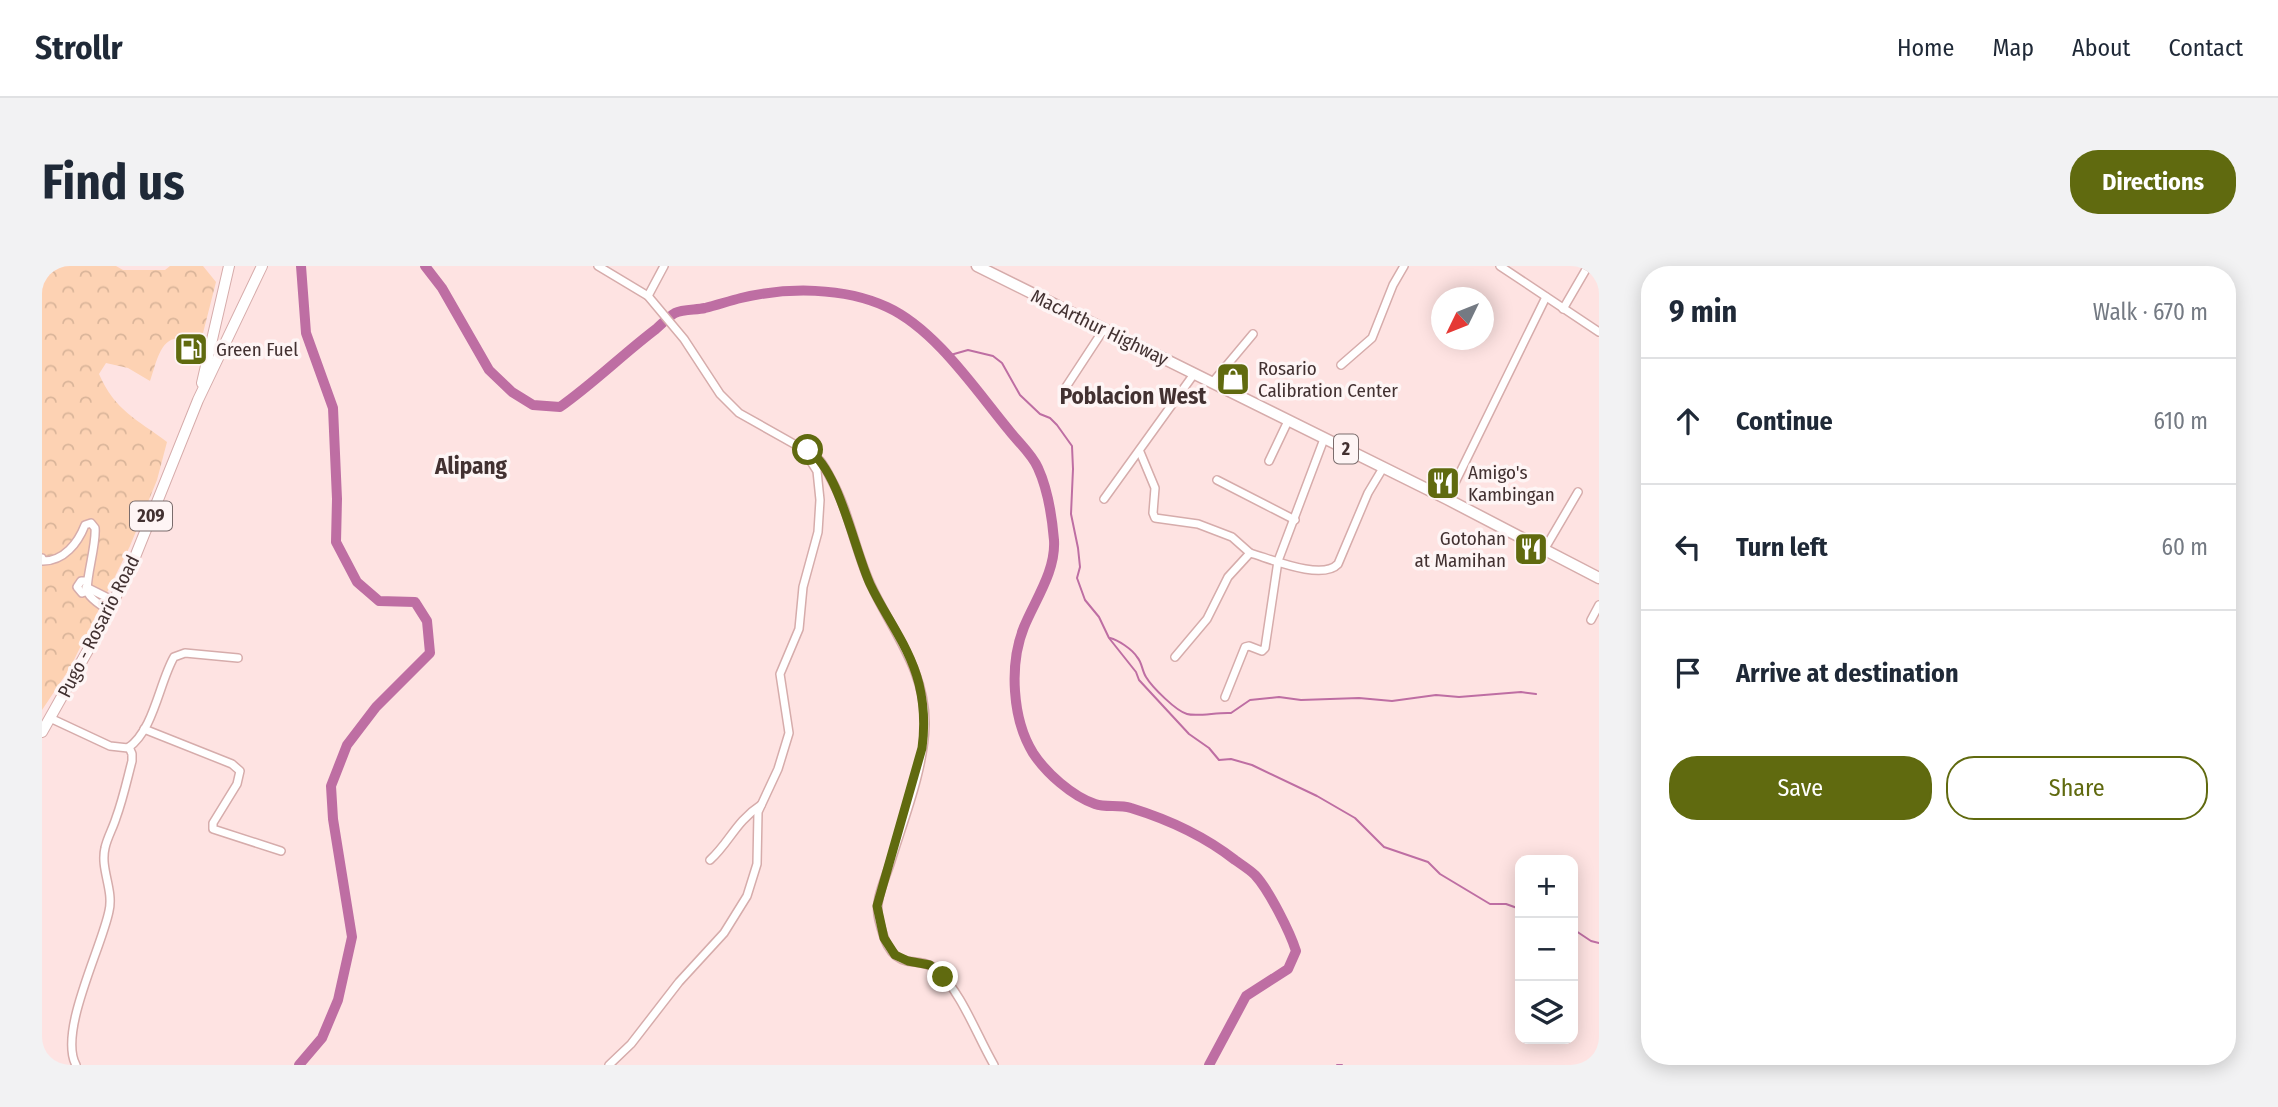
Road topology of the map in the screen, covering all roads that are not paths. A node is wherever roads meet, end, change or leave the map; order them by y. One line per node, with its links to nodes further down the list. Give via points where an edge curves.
1 (229, 266): 19 (main road, Pugo - Rosario Road)
2 (262, 266): 19 (main road, Pugo - Rosario Road / 209)
3 (598, 266): 9 (street)
4 (664, 266): 9 (street)
5 (977, 266): 12 (highway, MacArthur Highway / 2)
6 (1404, 266): 15 (street, via 1372,338)
7 (1501, 266): 10 (street)
8 (1588, 266): 11 (street)
9 (648, 296): 22 (street, via 729,405)
10 (1546, 297): 11 (street); 29 (street)
11 (1563, 309): 13 (street)
12 (1104, 329): 16 (highway, MacArthur Highway / 2); 18 (street)
13 (1599, 332)
14 (1253, 334): 17 (street)
15 (1341, 365)
16 (1194, 374): 17 (highway, MacArthur Highway / 2); 23 (street)
17 (1212, 383): 20 (highway, MacArthur Highway / 2)
18 (1064, 390)
19 (198, 401): 37 (main road, Pugo - Rosario Road / 209)
20 (1288, 421): 21 (highway, MacArthur Highway / 2); 24 (street)
21 (1324, 439): 25 (highway, MacArthur Highway / 2); 30 (street)
22 (803, 449): 46 (street, via 817,471 820,518 803,587 799,629 780,674 789,724 787,744); 51 (street, via 817,458 836,489 869,583 914,666 923,706 919,765 877,906 884,938 901,959 930,965 943,977)
23 (1140, 452): 28 (street); 32 (street, via 1155,488 1155,518 1198,524 1232,537)
24 (1269, 461)
25 (1383, 468): 29 (highway, MacArthur Highway / 2); 34 (street, via 1333,569 1320,572)
26 (1217, 480): 30 (street)
27 (1578, 492): 31 (street)
28 (1104, 499)
29 (1447, 499): 31 (highway, MacArthur Highway / 2)
30 (1294, 520): 34 (street)
31 (1544, 550): 35 (highway, MacArthur Highway / 2)
32 (1250, 553): 34 (street); 39 (street, via 1228,577 1207,619)
33 (42, 558): 37 (street, via 51,561 61,556 90,523 97,538 89,596)
34 (1278, 561): 41 (street, via 1265,650 1245,647)
35 (1597, 573)
36 (1599, 605): 38 (street)
37 (112, 606): 42 (main road, Pugo - Rosario Road / 209)
38 (1591, 620)
39 (1175, 657)
40 (238, 658): 43 (street, via 185,653 174,657)
41 (1225, 697)
42 (50, 718): 44 (main road, Pugo - Rosario Road / 209); 45 (street, via 110,746)
43 (144, 729): 45 (street); 47 (street, via 240,771 213,828)
44 (42, 732)
45 (130, 747): 49 (street, via 132,761 104,849 111,901 85,979 72,1042)
46 (761, 804): 48 (street, via 737,825); 50 (street, via 757,864 739,910)
47 (281, 851)
48 (710, 860)
49 (76, 1065)
50 (609, 1065)
51 (994, 1065)

